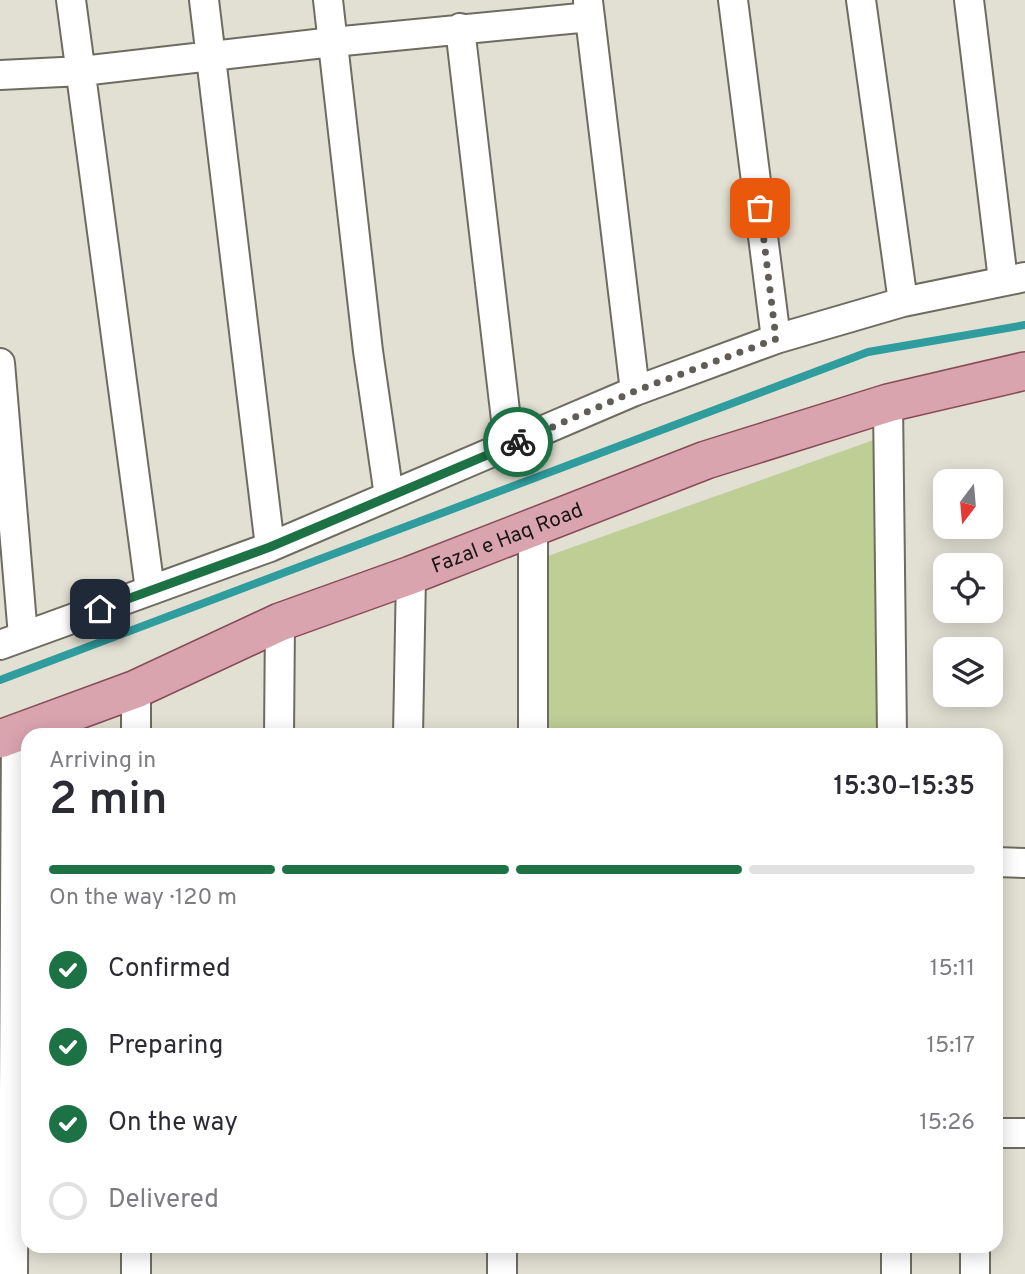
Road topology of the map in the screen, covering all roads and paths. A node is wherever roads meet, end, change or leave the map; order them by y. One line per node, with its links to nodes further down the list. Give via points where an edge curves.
1 (71, 0): 11 (street)
2 (204, 0): 10 (street)
3 (328, 0): 9 (street)
4 (733, 0): 15 (street)
5 (861, 0): 14 (street)
6 (968, 0): 13 (street)
7 (589, 8): 8 (street); 18 (street)
8 (460, 28): 9 (street); 20 (street)
9 (333, 42): 10 (street); 21 (street)
10 (212, 57): 11 (street); 23 (street)
11 (82, 71): 12 (street); 25 (street)
12 (0, 75)
13 (1014, 279): 14 (street)
14 (903, 302): 15 (street)
15 (776, 339): 18 (street)
16 (0, 363): 27 (street)
17 (1025, 371): 19 (main road, Fazal e Haq Road)
18 (635, 391): 20 (street)
19 (888, 403): 22 (main road, Fazal e Haq Road, via 706,460); 34 (street)
20 (509, 445): 21 (street)
21 (389, 496): 23 (street)
22 (533, 525): 24 (main road, Fazal e Haq Road); 33 (street)
23 (270, 547): 25 (street)
24 (411, 575): 26 (main road, Fazal e Haq Road); 32 (street)
25 (150, 590): 27 (street)
26 (280, 622): 28 (main road, Fazal e Haq Road); 31 (street)
27 (12, 641)
28 (136, 689): 29 (main road, Fazal e Haq Road); 30 (street)
29 (27, 728)
30 (136, 728)
31 (279, 728)
32 (408, 728)
33 (533, 728)
34 (892, 728)
35 (8, 735): 38 (street)
36 (1003, 862): 37 (street)
37 (1025, 863)
38 (14, 1054): 45 (street)
39 (1003, 1133): 40 (street)
40 (1025, 1133)
41 (136, 1253): 46 (street)
42 (502, 1253): 47 (street)
43 (896, 1253): 48 (street)
44 (975, 1253): 49 (street)
45 (13, 1274)
46 (136, 1274)
47 (502, 1274)
48 (896, 1274)
49 (975, 1274)

